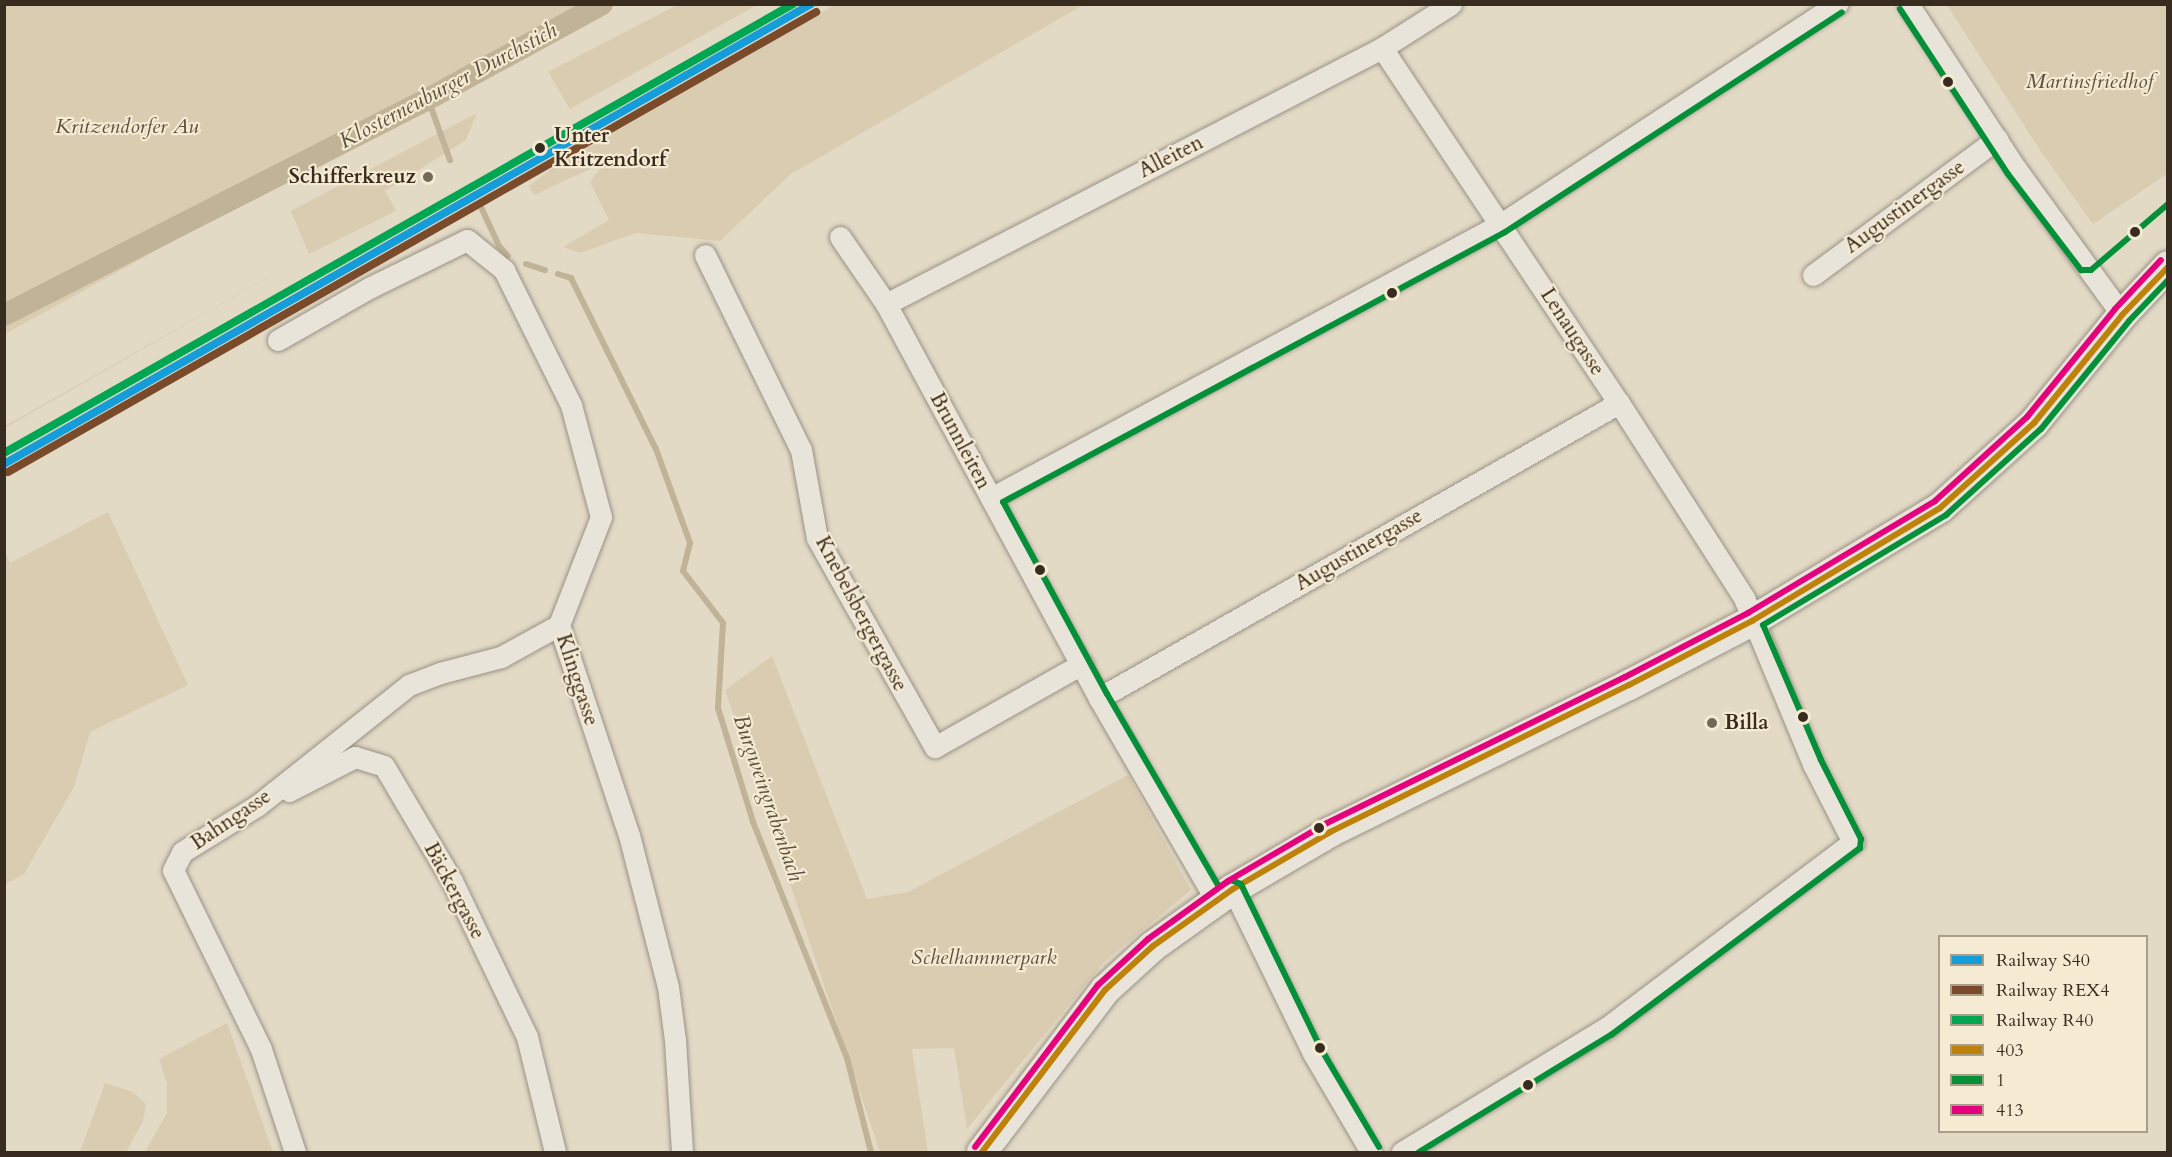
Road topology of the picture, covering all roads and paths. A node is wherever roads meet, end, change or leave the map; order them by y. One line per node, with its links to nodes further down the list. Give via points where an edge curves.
1 (1451, 4): 4 (street, Alleiten)
2 (1837, 4): 6 (street)
3 (1908, 4): 5 (street)
4 (1382, 48): 6 (street, Lenaugasse); 11 (street, Alleiten)
5 (1997, 139): 10 (street, Augustinergasse); 12 (street)
6 (1501, 224): 14 (street, Lenaugasse); 15 (street)
7 (840, 237): 11 (street, Brunnleiten)
8 (705, 255): 18 (street, Knebelsbergergasse, via 801,450 817,538 934,747)
9 (2168, 266): 12 (main road)
10 (1813, 275)
11 (886, 304): 15 (street, Brunnleiten)
12 (2122, 315): 16 (main road, via 2034,423 1940,508)
13 (278, 339): 17 (street, Klinggasse, via 467,240 504,270 571,405 601,518)
14 (1619, 403): 16 (street, Lenaugasse, via 1744,598); 19 (street, Augustinergasse)
15 (991, 498): 18 (street, Brunnleiten)
16 (1752, 621): 21 (main road, via 1330,832); 27 (street, Lenaugasse, via 1814,764 1853,842 1606,1028)
17 (559, 625): 20 (street, Bahngasse, via 501,657 440,673 409,686); 24 (street, Klinggasse, via 629,835 668,987)
18 (1082, 664): 19 (street, Brunnleiten)
19 (1099, 698): 21 (street, Brunnleiten)
20 (258, 805): 22 (street, Bahngasse, via 183,852 173,870 261,1049); 23 (street, Bäckergasse, via 355,757 384,766 452,881 527,1037)
21 (1225, 895): 25 (main road, via 1153,946 1105,990); 26 (street, Brunnleiten)
22 (295, 1152)
23 (555, 1152)
24 (682, 1152)
25 (982, 1152)
26 (1371, 1152)
27 (1402, 1152)

